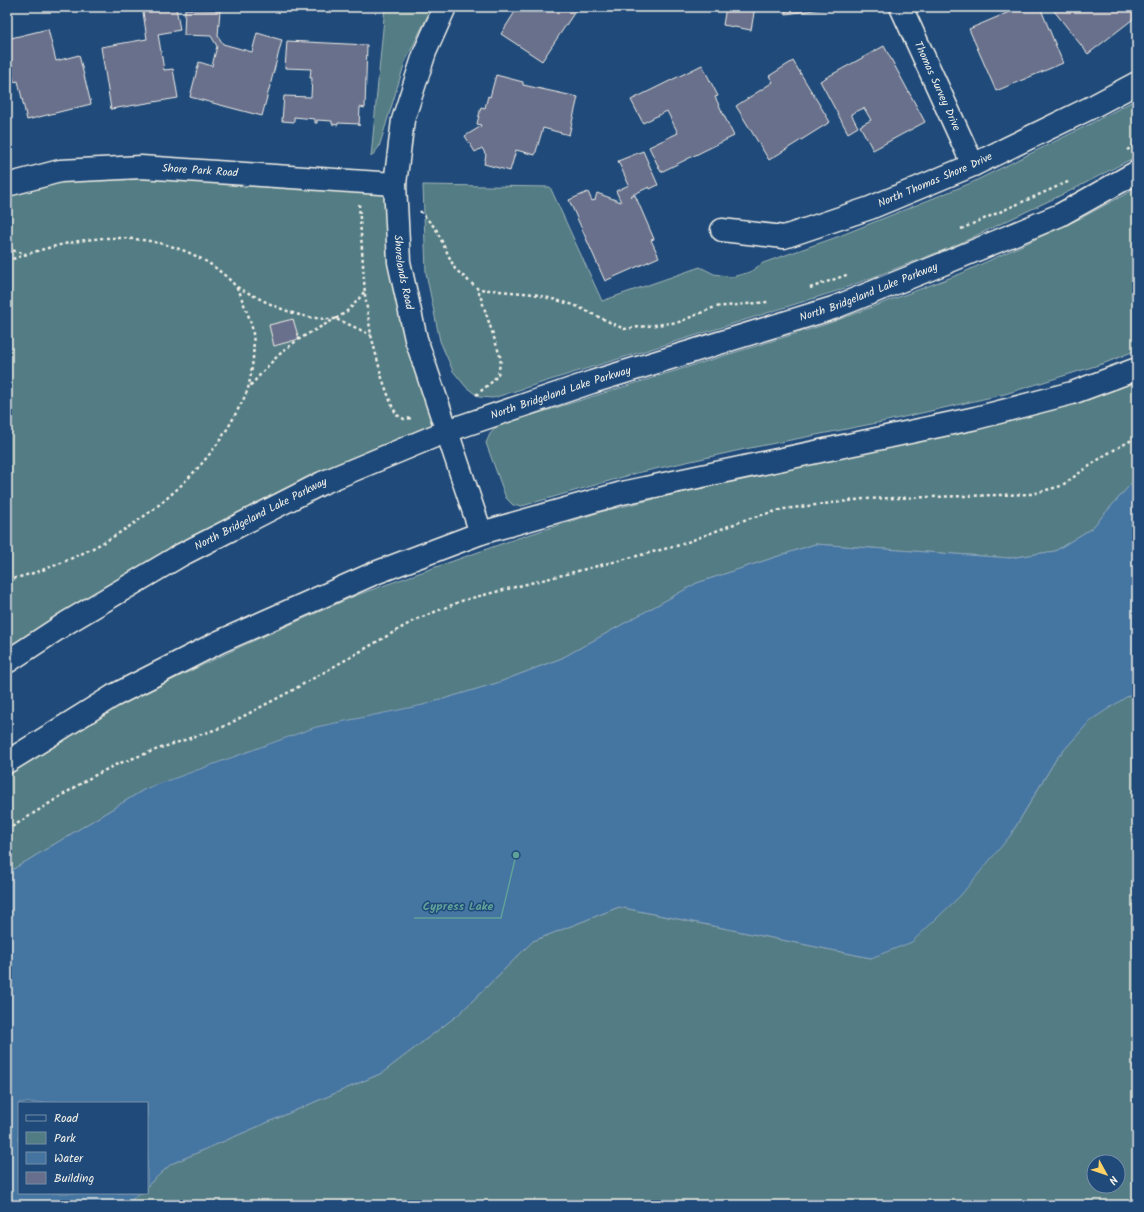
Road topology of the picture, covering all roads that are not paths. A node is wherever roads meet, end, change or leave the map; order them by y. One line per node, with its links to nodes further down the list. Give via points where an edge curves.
1 (445, 7): 6 (main road, Shorelands Road, via 424,52 403,120)
2 (901, 7): 4 (main road, Thomas Survey Drive)
3 (1137, 83): 4 (main road, North Thomas Shore Drive)
4 (973, 165): 8 (main road, North Thomas Shore Drive, via 870,208 784,237)
5 (1137, 172): 10 (main road, North Bridgeland Lake Parkway, via 1060,215 833,308 600,380)
6 (395, 184): 7 (main road, Shore Park Road, via 141,166 60,171); 10 (main road, Shorelands Road, via 399,262 416,339)
7 (7, 185)
8 (722, 230)
9 (1137, 370): 11 (main road, via 1072,393 984,416 622,493)
10 (447, 431): 11 (main road, Shorelands Road); 12 (main road, North Bridgeland Lake Parkway, via 322,483 181,555 68,622)
11 (481, 533): 13 (main road, via 375,572 218,642 113,696)
12 (7, 662)
13 (7, 762)

